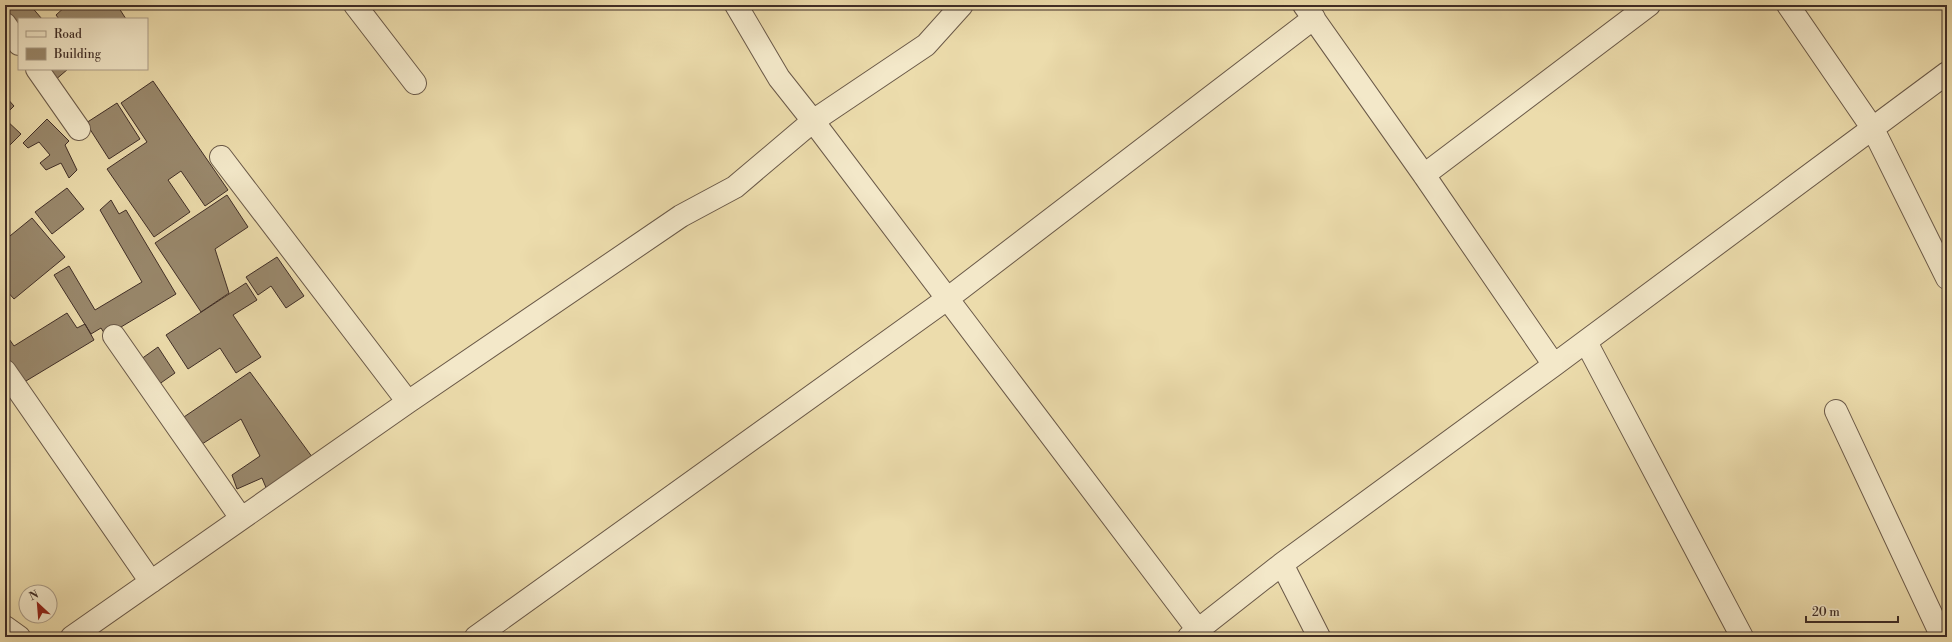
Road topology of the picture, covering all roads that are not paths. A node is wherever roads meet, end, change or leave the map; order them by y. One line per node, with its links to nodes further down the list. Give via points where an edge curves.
1 (356, 5): 11 (street)
2 (736, 5): 12 (street, via 779,78)
3 (962, 5): 12 (street, via 926,45)
4 (1649, 5): 16 (street)
5 (1788, 5): 14 (street)
6 (1309, 11): 16 (street); 18 (street)
7 (5, 24): 8 (street)
8 (18, 43)
9 (38, 70): 13 (street)
10 (1947, 73): 14 (street)
11 (415, 83)
12 (813, 121): 18 (street); 23 (street, via 735,187 681,216)
13 (79, 129)
14 (1874, 130): 17 (street); 20 (street)
15 (220, 157): 23 (street)
16 (1424, 175): 21 (street)
17 (1947, 278)
18 (947, 299): 29 (street); 32 (street)
19 (114, 336): 25 (street)
20 (1586, 342): 21 (street); 34 (street)
21 (1554, 365): 26 (street)
22 (5, 371): 27 (street)
23 (408, 402): 25 (street)
24 (1836, 410): 35 (street)
25 (241, 518): 27 (street)
26 (1282, 564): 29 (street); 33 (street)
27 (151, 582): 31 (street)
28 (5, 628): 30 (street)
29 (1194, 634)
30 (19, 637)
31 (72, 637)
32 (476, 637)
33 (1319, 637)
34 (1742, 637)
35 (1942, 637)

